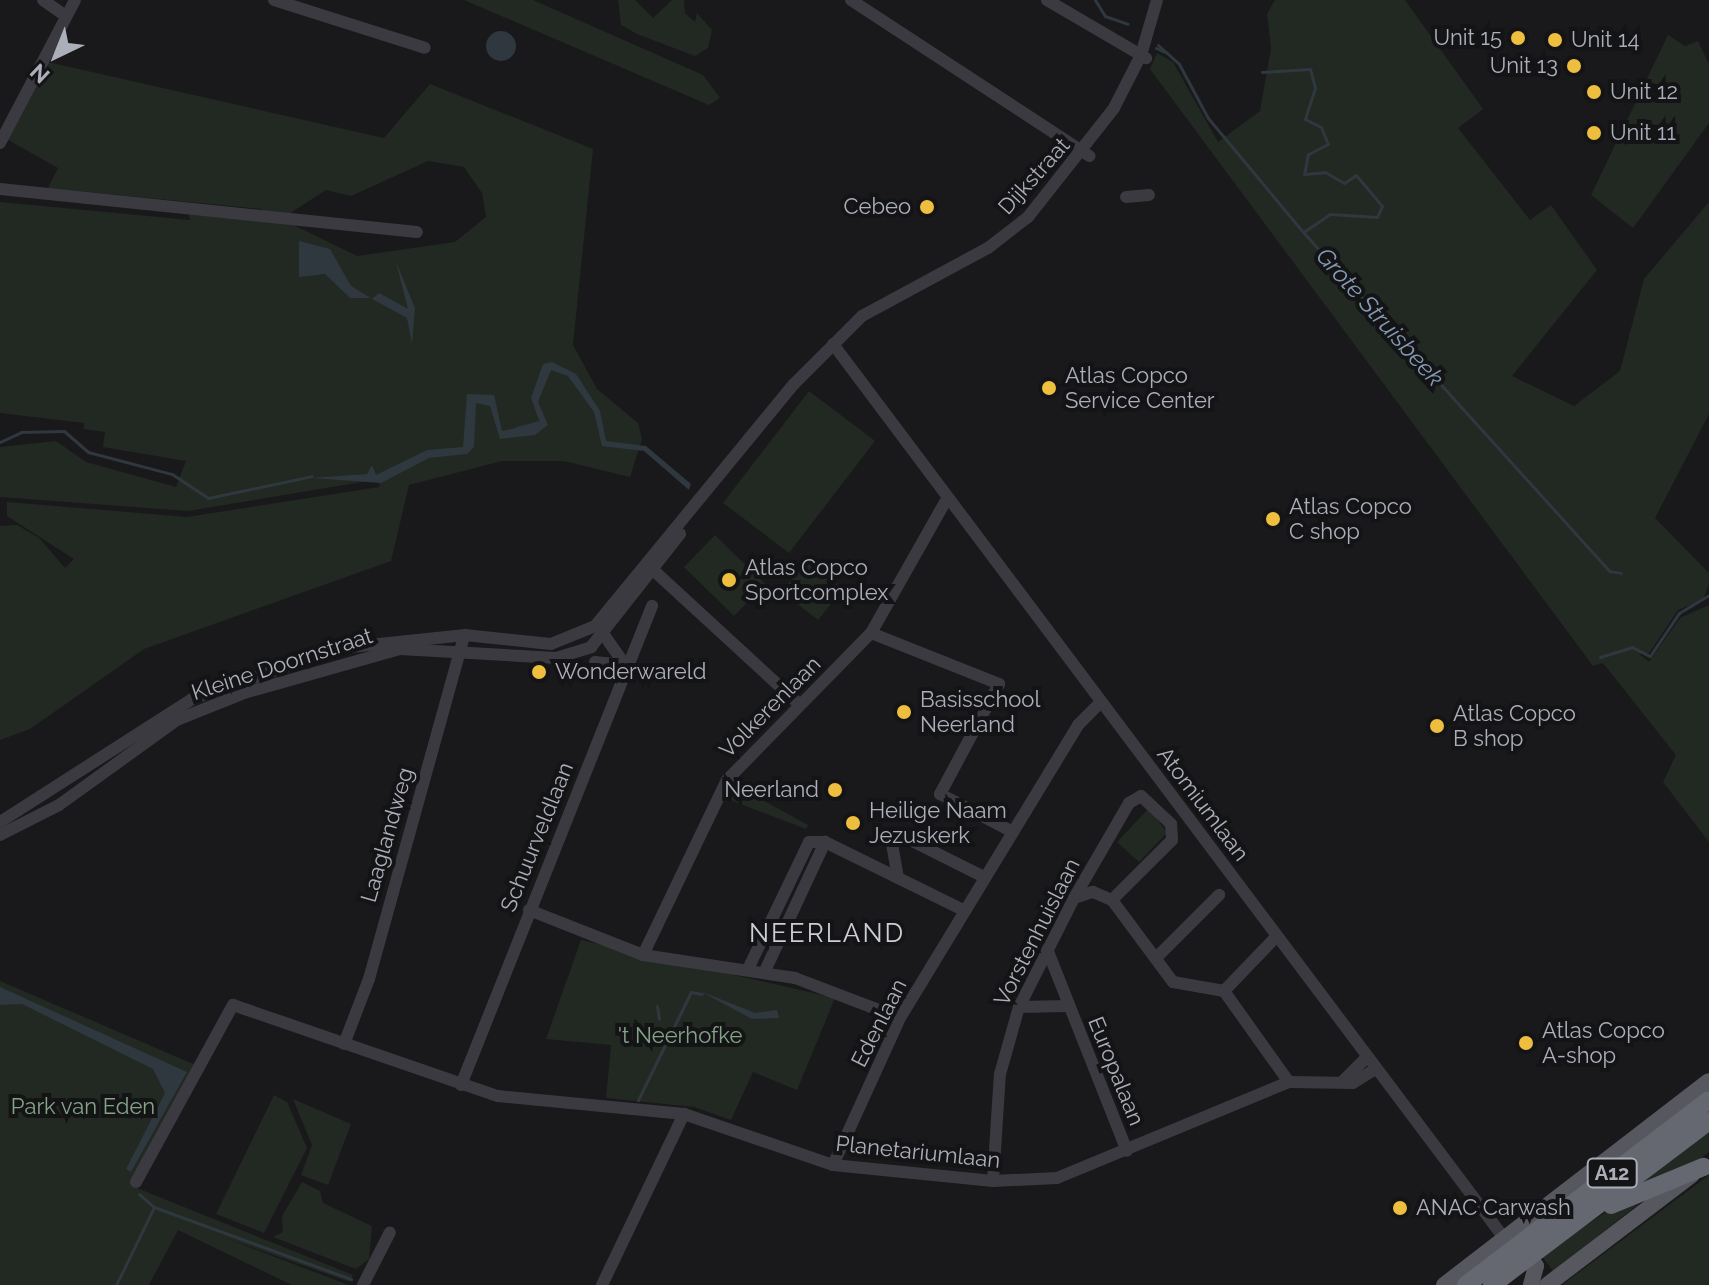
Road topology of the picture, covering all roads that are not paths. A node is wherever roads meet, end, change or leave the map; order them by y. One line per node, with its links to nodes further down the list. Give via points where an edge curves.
1 (43, 0): 7 (street)
2 (75, 0): 7 (street)
3 (274, 0): 8 (street)
4 (851, 0): 11 (street)
5 (1047, 0): 9 (street)
6 (1157, 0): 9 (street, Dijkstraat)
7 (66, 16): 10 (street)
8 (425, 48)
9 (1144, 56): 11 (street, Dijkstraat)
10 (0, 143)
11 (1086, 154): 16 (street, Dijkstraat, via 1007,235 896,293)
12 (0, 189): 15 (street)
13 (1149, 195): 14 (street)
14 (1126, 197)
15 (417, 232)
16 (833, 344): 17 (street, Atomiumlaan); 18 (street, Kleine Doornstraat)
17 (945, 502): 23 (street, Volkerenlaan); 29 (street, Atomiumlaan)
18 (694, 511): 19 (street, Kleine Doornstraat); 20 (street, Kleine Doornstraat)
19 (646, 564): 20 (street); 22 (street, Kleine Doornstraat)
20 (657, 572): 24 (street, Kleine Doornstraat); 30 (street)
21 (652, 606): 28 (street, Schuurveldlaan)
22 (595, 626): 24 (street); 25 (street, Kleine Doornstraat, via 551,644)
23 (871, 633): 30 (street, Volkerenlaan); 32 (street, via 999,684 939,784 940,794)
24 (606, 637): 25 (street, Kleine Doornstraat, via 556,658); 28 (street)
25 (462, 642): 26 (street, Kleine Doornstraat); 52 (street, Laaglandweg, via 369,979)
26 (421, 643): 31 (street, Kleine Doornstraat, via 357,643 192,699); 33 (street, Kleine Doornstraat, via 369,654 207,706 148,739 59,805)
27 (595, 662): 28 (street)
28 (625, 665): 40 (street, Schuurveldlaan)
29 (1100, 703): 32 (street, Edenlaan, via 1078,725); 42 (street, Atomiumlaan)
30 (800, 705): 44 (street, Volkerenlaan, via 722,787)
31 (0, 822)
32 (1013, 832): 35 (street, Edenlaan)
33 (0, 835)
34 (825, 842): 36 (street); 46 (street, via 809,842); 47 (street)
35 (984, 877): 36 (street, via 898,834 892,844); 41 (street, Edenlaan)
36 (898, 878): 41 (street)
37 (1219, 895): 45 (street)
38 (1074, 898): 39 (street, via 1093,892); 39 (street, Vorstenhuislaan, via 1129,803 1152,800 1173,836); 43 (street, Vorstenhuislaan)
39 (1112, 900): 45 (street)
40 (529, 910): 44 (street); 58 (street, Schuurveldlaan)
41 (965, 911): 51 (street, Edenlaan)
42 (1276, 937): 48 (street); 53 (street, Atomiumlaan)
43 (1047, 949): 49 (street, Europalaan); 50 (street, Vorstenhuislaan)
44 (643, 955): 46 (street)
45 (1157, 957): 48 (street, via 1173,982)
46 (748, 969): 47 (street)
47 (764, 973): 51 (street)
48 (1224, 991): 57 (street)
49 (1068, 1006): 50 (street, Europalaan); 62 (street, Europalaan)
50 (1019, 1007): 65 (street, Vorstenhuislaan, via 1000,1074)
51 (900, 1018): 63 (street, Edenlaan)
52 (344, 1044): 58 (street, Planetariumlaan); 66 (street, Planetariumlaan, via 233,1005)
53 (1367, 1057): 54 (street, Atomiumlaan); 55 (street)
54 (1375, 1069): 55 (street, Planetariumlaan); 69 (street, Atomiumlaan)
55 (1343, 1081): 57 (street, Planetariumlaan)
56 (1709, 1081): 69 (main road)
57 (1289, 1082): 62 (street, Planetariumlaan)
58 (461, 1085): 60 (street, Planetariumlaan, via 498,1096)
59 (1709, 1100): 69 (highway, A12)
60 (684, 1114): 63 (street, Planetariumlaan); 71 (street)
61 (1709, 1121): 67 (highway, A12)
62 (1127, 1151): 65 (street, Planetariumlaan, via 1057,1178)
63 (833, 1165): 65 (street, Planetariumlaan)
64 (1706, 1165): 67 (highway); 76 (main road)
65 (993, 1181)
66 (136, 1182)
67 (1590, 1212): 69 (highway, A12)
68 (390, 1232): 70 (street)
69 (1516, 1248): 72 (main road); 73 (highway, A12); 74 (highway, A12); 75 (main road, via 1536,1270)
70 (363, 1285)
71 (602, 1285)
72 (1444, 1285)
73 (1466, 1285)
74 (1492, 1285)
75 (1531, 1285)
76 (1547, 1285)

